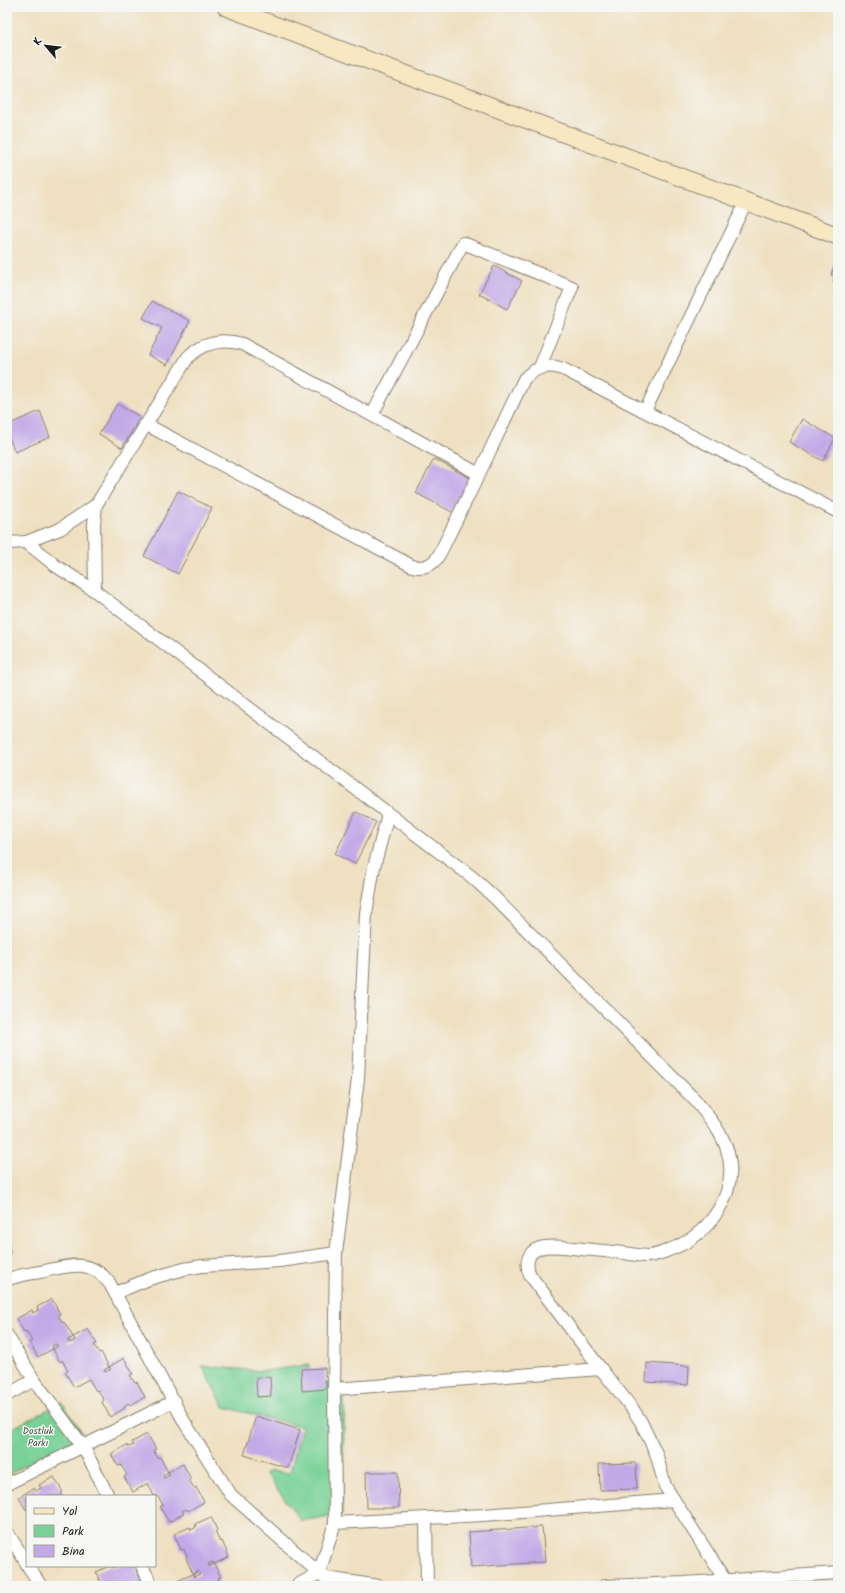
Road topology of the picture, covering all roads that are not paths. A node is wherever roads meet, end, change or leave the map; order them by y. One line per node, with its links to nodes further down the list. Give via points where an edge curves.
1 (226, 7): 2 (street)
2 (746, 202): 3 (street); 5 (street)
3 (838, 236)
4 (540, 367): 5 (street, via 561,368); 6 (street, via 572,287 463,243); 8 (street, via 524,379)
5 (645, 412): 10 (street)
6 (372, 415): 7 (street, via 242,344 220,341 203,346 188,357); 8 (street)
7 (147, 426): 8 (street, via 417,567 428,566 436,559); 9 (street)
8 (479, 474)
9 (96, 505): 11 (street, via 60,529); 13 (street)
10 (838, 512)
11 (26, 542): 12 (street); 13 (street, via 56,566)
12 (7, 543)
13 (95, 591): 14 (street)
14 (388, 814): 15 (street, via 374,867 366,913 358,1079); 19 (street, via 456,864 494,897 695,1100 721,1135 725,1145 730,1176 722,1204 703,1229 685,1243 649,1256 561,1247 538,1248 529,1257 527,1266 530,1275)
15 (336, 1253): 17 (street, via 280,1261 184,1269 149,1279); 21 (street)
16 (7, 1280): 17 (street, via 71,1265 86,1266 93,1268 105,1278)
17 (115, 1293): 23 (street)
18 (7, 1335): 20 (street)
19 (601, 1369): 21 (street); 27 (street, via 641,1422 656,1453 665,1486)
20 (34, 1380): 22 (street); 24 (street)
21 (334, 1389): 29 (street)
22 (7, 1395)
23 (174, 1401): 24 (street); 35 (street, via 185,1423 231,1495)
24 (83, 1446): 25 (street); 26 (street)
25 (7, 1484)
26 (108, 1495)
27 (674, 1500): 28 (street); 36 (street)
28 (426, 1518): 29 (street); 42 (street)
29 (335, 1523): 35 (street)
30 (7, 1532): 31 (street)
31 (26, 1562)
32 (29, 1567): 38 (street)
33 (142, 1567): 39 (street)
34 (838, 1573): 37 (street)
35 (325, 1579): 40 (street); 41 (street)
36 (725, 1580): 37 (street); 43 (street)
37 (756, 1582)
38 (41, 1586)
39 (152, 1586)
40 (296, 1586)
41 (379, 1586)
42 (427, 1586)
43 (604, 1586)

